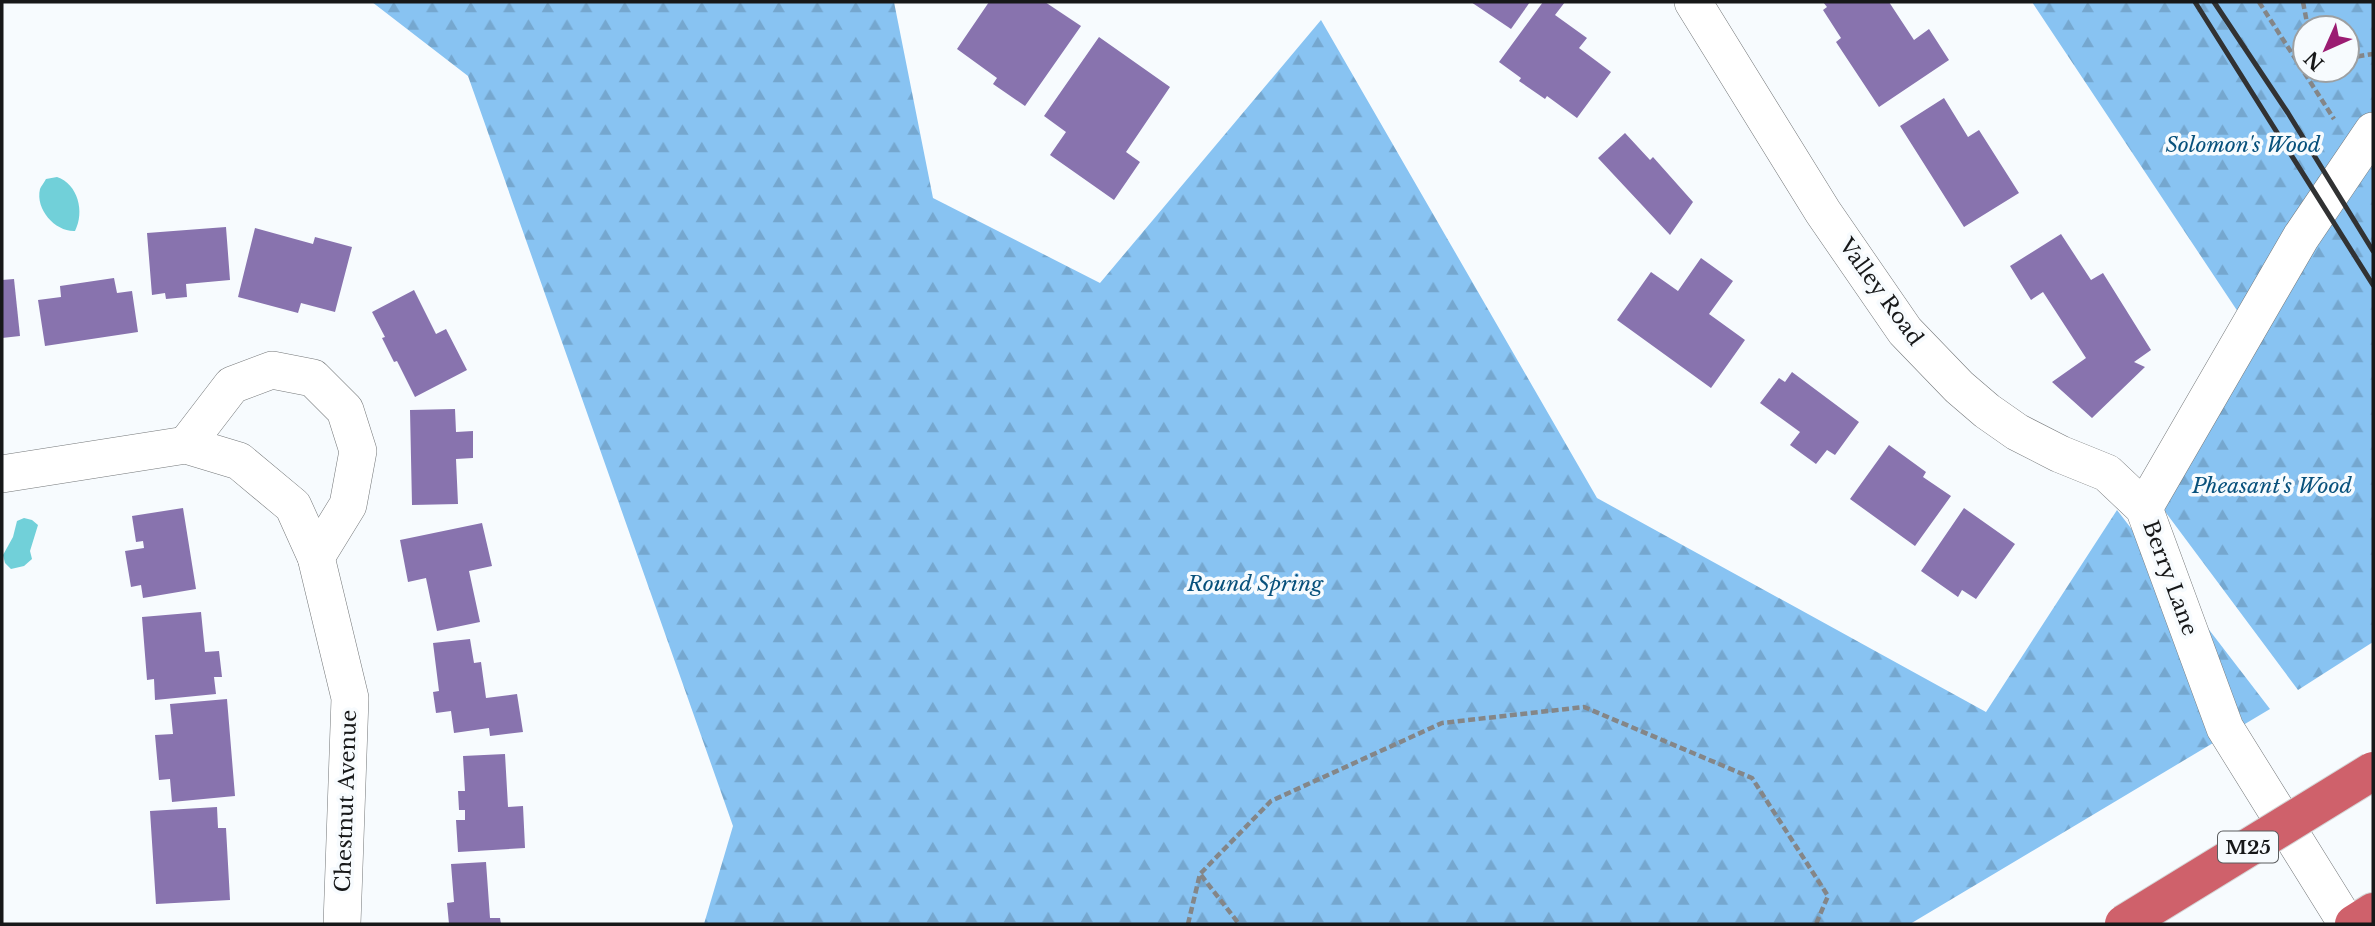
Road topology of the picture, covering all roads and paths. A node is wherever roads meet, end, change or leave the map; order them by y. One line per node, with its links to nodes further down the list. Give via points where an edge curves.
1 (1693, 2): 6 (street, Valley Road, via 1823,212 1905,331 1987,411 2017,432 2107,473)
2 (2259, 2): 3 (path)
3 (2365, 143): 6 (street, Berry Lane, via 2301,237)
4 (186, 445): 5 (street, Chestnut Avenue); 7 (street, Chestnut Avenue, via 239,461 293,506); 7 (street, via 232,385 272,370 313,377 345,410 358,451 348,505)
5 (2, 474)
6 (2144, 508): 16 (street, Berry Lane, via 2225,727)
7 (316, 557): 11 (street, Chestnut Avenue, via 350,698)
8 (2373, 771): 15 (highway, M25, bridge)
9 (1200, 874): 12 (path); 13 (path); 14 (path, via 1271,801 1442,723 1584,707 1752,778 1828,896)
10 (2373, 912): 17 (highway)
11 (342, 924)
12 (1188, 924)
13 (1240, 924)
14 (1816, 924)
15 (2124, 924)
16 (2347, 924)
17 (2354, 924)

